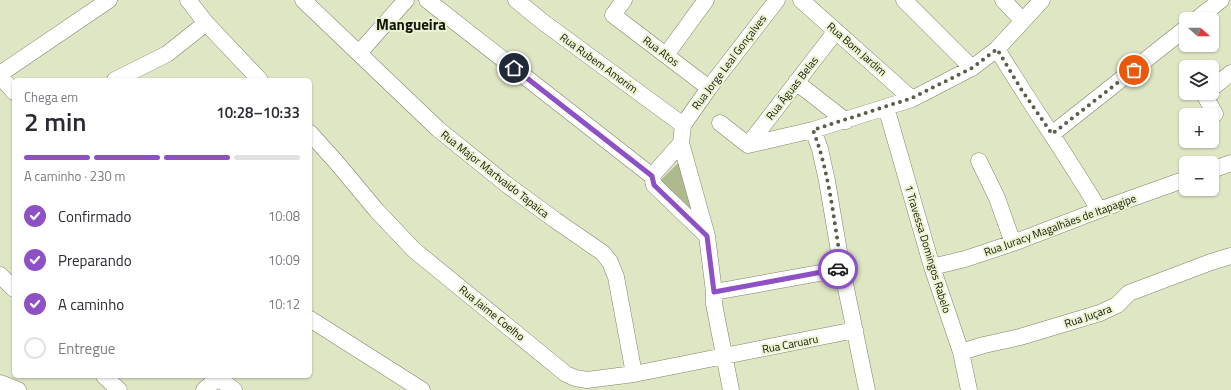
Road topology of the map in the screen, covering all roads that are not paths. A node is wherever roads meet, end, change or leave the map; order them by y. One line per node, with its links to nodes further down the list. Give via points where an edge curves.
1 (109, 0): 25 (street)
2 (188, 0): 17 (street)
3 (303, 0): 21 (street, Rua Major Martvaido Tapaica)
4 (406, 0): 21 (street)
5 (427, 0): 45 (street)
6 (516, 0): 36 (street, Rua Rubem Amorim)
7 (624, 0): 22 (street, Rua Atos, via 613,15)
8 (706, 0): 22 (street)
9 (777, 0): 30 (street, Rua Jorge Leal Gonçalves)
10 (801, 0): 18 (street, Rua Bom Jardim)
11 (904, 0): 23 (street)
12 (1003, 0): 16 (street)
13 (1042, 0): 16 (street)
14 (1221, 0): 15 (street)
15 (1206, 12)
16 (1023, 21): 20 (street)
17 (206, 23): 26 (street, via 167,54); 27 (street)
18 (836, 31): 28 (street, Rua Águas Belas); 32 (street, Rua Bom Jardim)
19 (1179, 34): 38 (street)
20 (997, 49): 23 (street); 38 (street)
21 (358, 53): 60 (street, Rua Major Martvaido Tapaica, via 438,130 512,189 603,253 616,277)
22 (666, 56): 30 (street, Rua Atos)
23 (972, 68): 32 (street)
24 (1231, 73): 29 (street)
25 (0, 75): 31 (street)
26 (119, 78)
27 (258, 78)
28 (796, 82): 34 (street); 41 (street, Rua Águas Belas)
29 (1219, 82)
30 (709, 88): 36 (street, Rua Jorge Leal Gonçalves)
31 (12, 90)
32 (912, 98): 33 (street)
33 (886, 108): 34 (street); 51 (street, 1 Travessa Domingos Rabelo)
34 (846, 121): 37 (street)
35 (720, 123): 41 (street)
36 (682, 124): 40 (street)
37 (813, 130): 41 (street); 52 (street, via 821,155)
38 (1052, 134): 47 (street)
39 (312, 135): 60 (street, Rua Jaime Coelho, via 414,250 566,374 587,380)
40 (681, 143): 45 (street); 48 (street)
41 (748, 145)
42 (979, 161): 49 (street, via 997,198)
43 (1231, 163): 44 (street)
44 (1219, 167)
45 (652, 176): 48 (street, via 654,185)
46 (1179, 181): 47 (street, Rua Juracy Magalhães de Itapagipe)
47 (1099, 210): 49 (street, Rua Juracy Magalhães de Itapagipe)
48 (707, 236): 55 (street)
49 (1013, 243): 51 (street, Rua Juracy Magalhães de Itapagipe)
50 (1231, 256): 58 (street, Rua Juçara, via 1130,293 1117,305 1100,313)
51 (932, 267): 58 (street, 1 Travessa Domingos Rabelo)
52 (842, 269): 55 (street); 57 (street)
53 (0, 275): 54 (street)
54 (12, 287)
55 (714, 292): 59 (street)
56 (312, 321): 65 (street)
57 (855, 330): 59 (street, Rua Caruaru); 71 (street)
58 (961, 352): 72 (street, 1 Travessa Domingos Rabelo)
59 (724, 357): 60 (street, Rua Jaime Coelho); 70 (street)
60 (634, 374)
61 (106, 378): 67 (street)
62 (217, 378): 68 (street)
63 (219, 378): 69 (street)
64 (0, 383): 66 (street)
65 (413, 388)
66 (18, 390)
67 (119, 390)
68 (204, 390)
69 (234, 390)
70 (731, 390)
71 (867, 390)
72 (969, 390)

